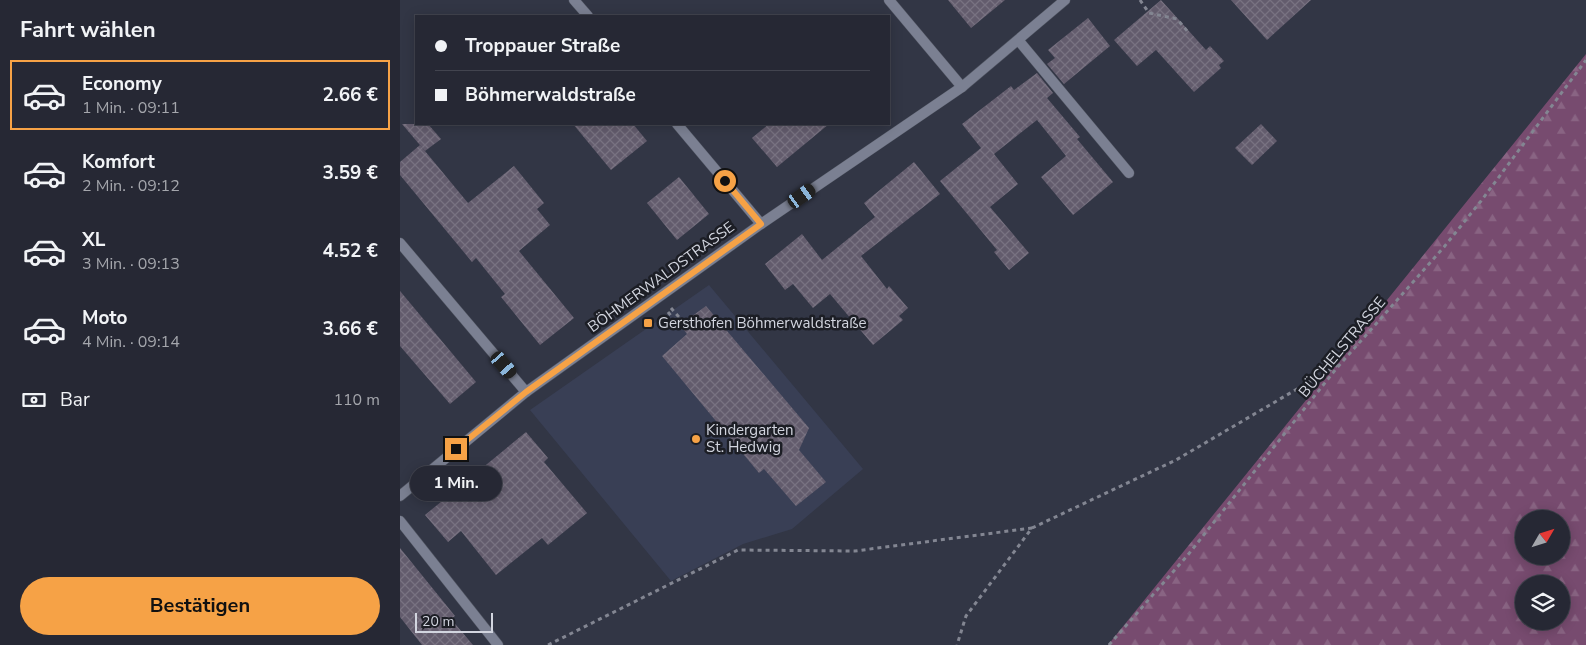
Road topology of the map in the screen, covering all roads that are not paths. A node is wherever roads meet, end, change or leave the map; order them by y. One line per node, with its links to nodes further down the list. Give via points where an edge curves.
1 (574, 0): 4 (street)
2 (889, 0): 6 (street)
3 (1065, 0): 5 (street, BÖHMERWALDSTRASSE)
4 (587, 15)
5 (1019, 41): 6 (street, BÖHMERWALDSTRASSE); 8 (street)
6 (962, 86): 9 (street, BÖHMERWALDSTRASSE)
7 (679, 125): 9 (street)
8 (1129, 173)
9 (761, 224): 11 (street, BÖHMERWALDSTRASSE)
10 (400, 242): 11 (street)
11 (526, 392): 12 (street, BÖHMERWALDSTRASSE)
12 (400, 496)
13 (400, 521): 14 (street)
14 (498, 645)

